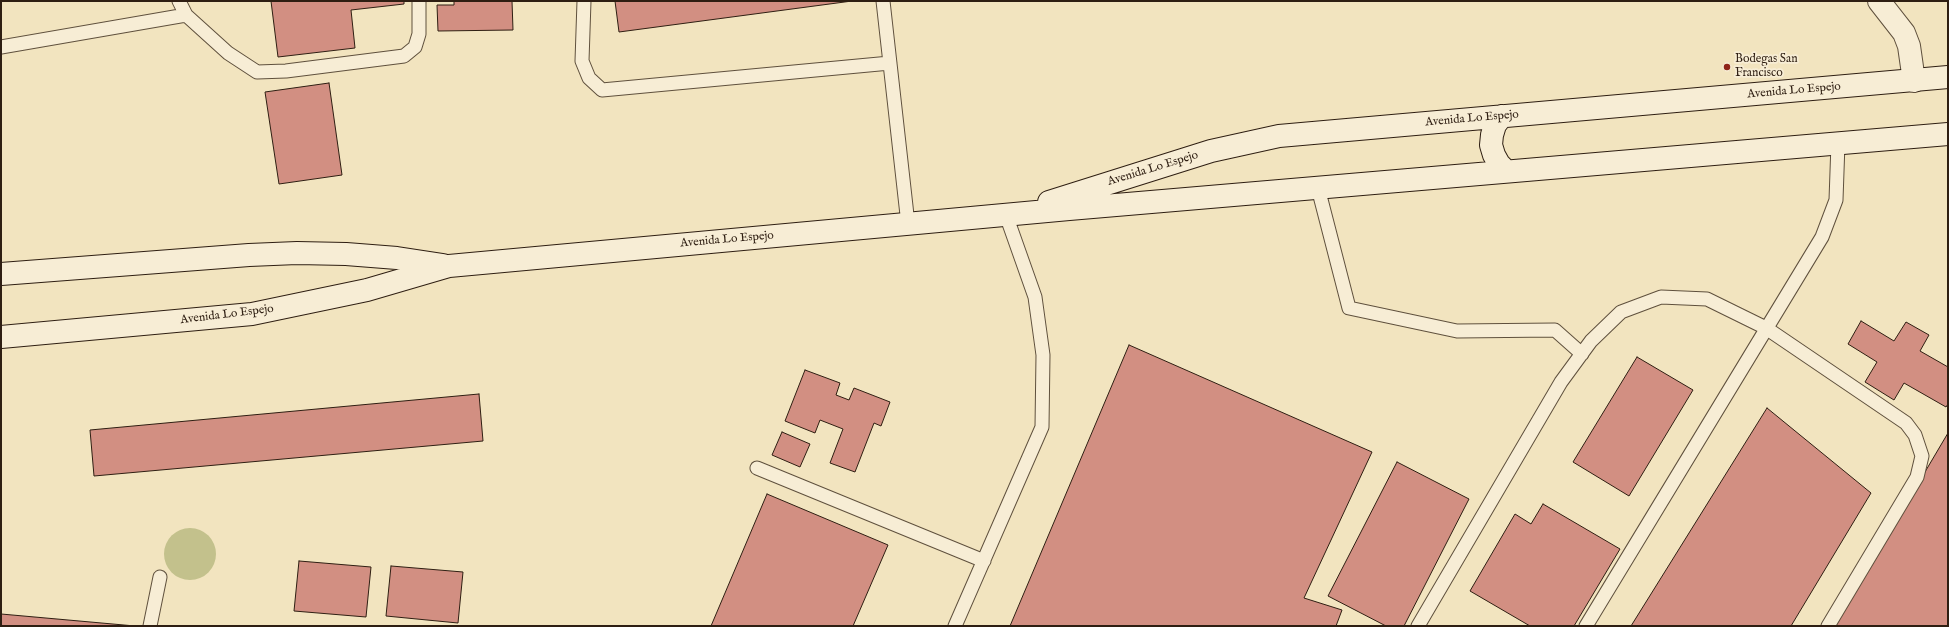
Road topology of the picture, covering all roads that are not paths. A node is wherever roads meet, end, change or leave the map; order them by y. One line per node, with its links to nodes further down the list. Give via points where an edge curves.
1 (179, 1): 6 (lane)
2 (419, 1): 6 (lane, via 415,48 404,56 286,71 257,72 228,53)
3 (584, 1): 8 (lane, via 582,61 589,78 602,90)
4 (883, 1): 8 (lane)
5 (1879, 1): 10 (main road, via 1904,33 1909,46)
6 (186, 15): 7 (lane)
7 (1, 48)
8 (890, 63): 17 (lane)
9 (1948, 77): 10 (main road, Avenida Lo Espejo)
10 (1914, 81): 11 (main road, Avenida Lo Espejo)
11 (1502, 116): 14 (main road, via 1495,124 1491,145 1496,160); 16 (main road, Avenida Lo Espejo, via 1308,133 1244,143 1210,151)
12 (1948, 134): 13 (main road, Avenida Lo Espejo)
13 (1838, 143): 14 (main road, Avenida Lo Espejo); 20 (lane, via 1836,200 1822,237)
14 (1506, 171): 15 (main road, Avenida Lo Espejo)
15 (1318, 188): 16 (main road, Avenida Lo Espejo); 22 (lane, via 1349,308 1457,331 1554,330)
16 (1006, 215): 17 (main road, Avenida Lo Espejo); 24 (lane, via 1035,298 1043,356 1042,427)
17 (908, 224): 18 (main road, Avenida Lo Espejo)
18 (448, 266): 19 (main road, Avenida Lo Espejo, via 398,258 297,253); 21 (main road, Avenida Lo Espejo, via 367,290 252,314)
19 (1, 274)
20 (1766, 328): 22 (lane, via 1707,298 1661,297 1621,312 1591,341); 29 (lane); 30 (lane, via 1906,423 1915,435 1922,456 1917,477)
21 (1, 336)
22 (1582, 354): 28 (lane, via 1561,382)
23 (757, 468): 24 (lane)
24 (984, 561): 27 (lane)
25 (160, 577): 26 (lane)
26 (150, 626)
27 (955, 626)
28 (1418, 626)
29 (1586, 626)
30 (1828, 626)

